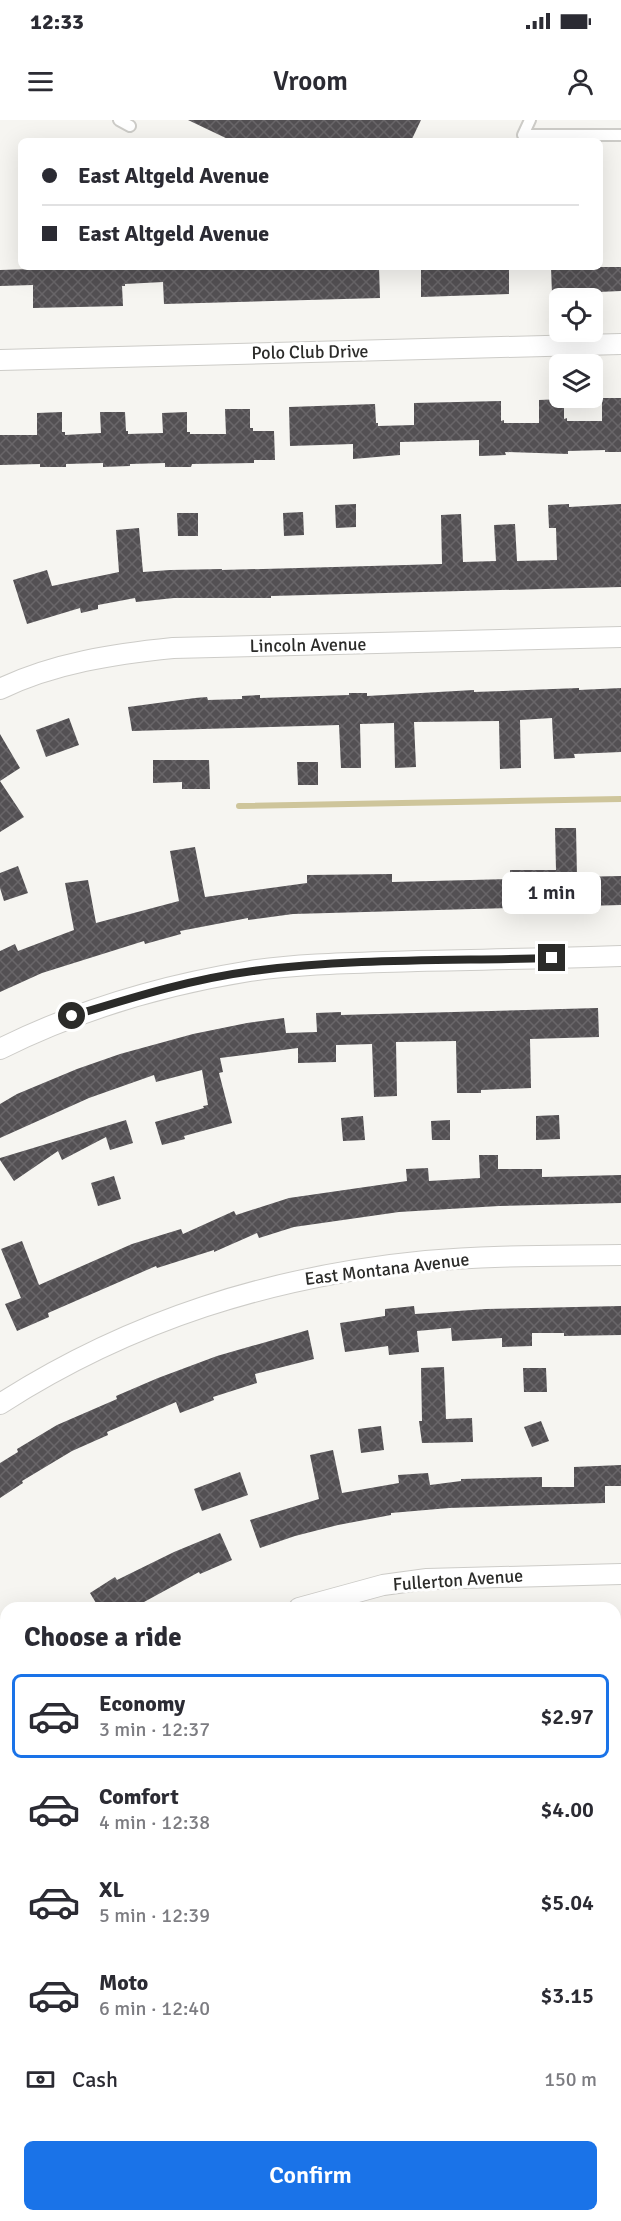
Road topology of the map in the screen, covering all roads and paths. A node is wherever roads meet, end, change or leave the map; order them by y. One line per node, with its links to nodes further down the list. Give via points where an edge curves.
1 (118, 120): 3 (lane)
2 (530, 120): 4 (lane, via 523,135)
3 (130, 126)
4 (621, 135)
5 (621, 344): 6 (street, Polo Club Drive)
6 (0, 360)
7 (621, 637): 8 (street, Lincoln Avenue, via 173,648 77,662)
8 (0, 689)
9 (621, 956): 10 (street, via 324,964 252,971 215,977 72,1016)
10 (0, 1049)
11 (621, 1255): 12 (street, East Montana Avenue, via 428,1261 288,1282 207,1304 164,1321 68,1364)
12 (0, 1404)
13 (621, 1574): 14 (street, Fullerton Avenue, via 427,1579 371,1588)
14 (321, 1602)

